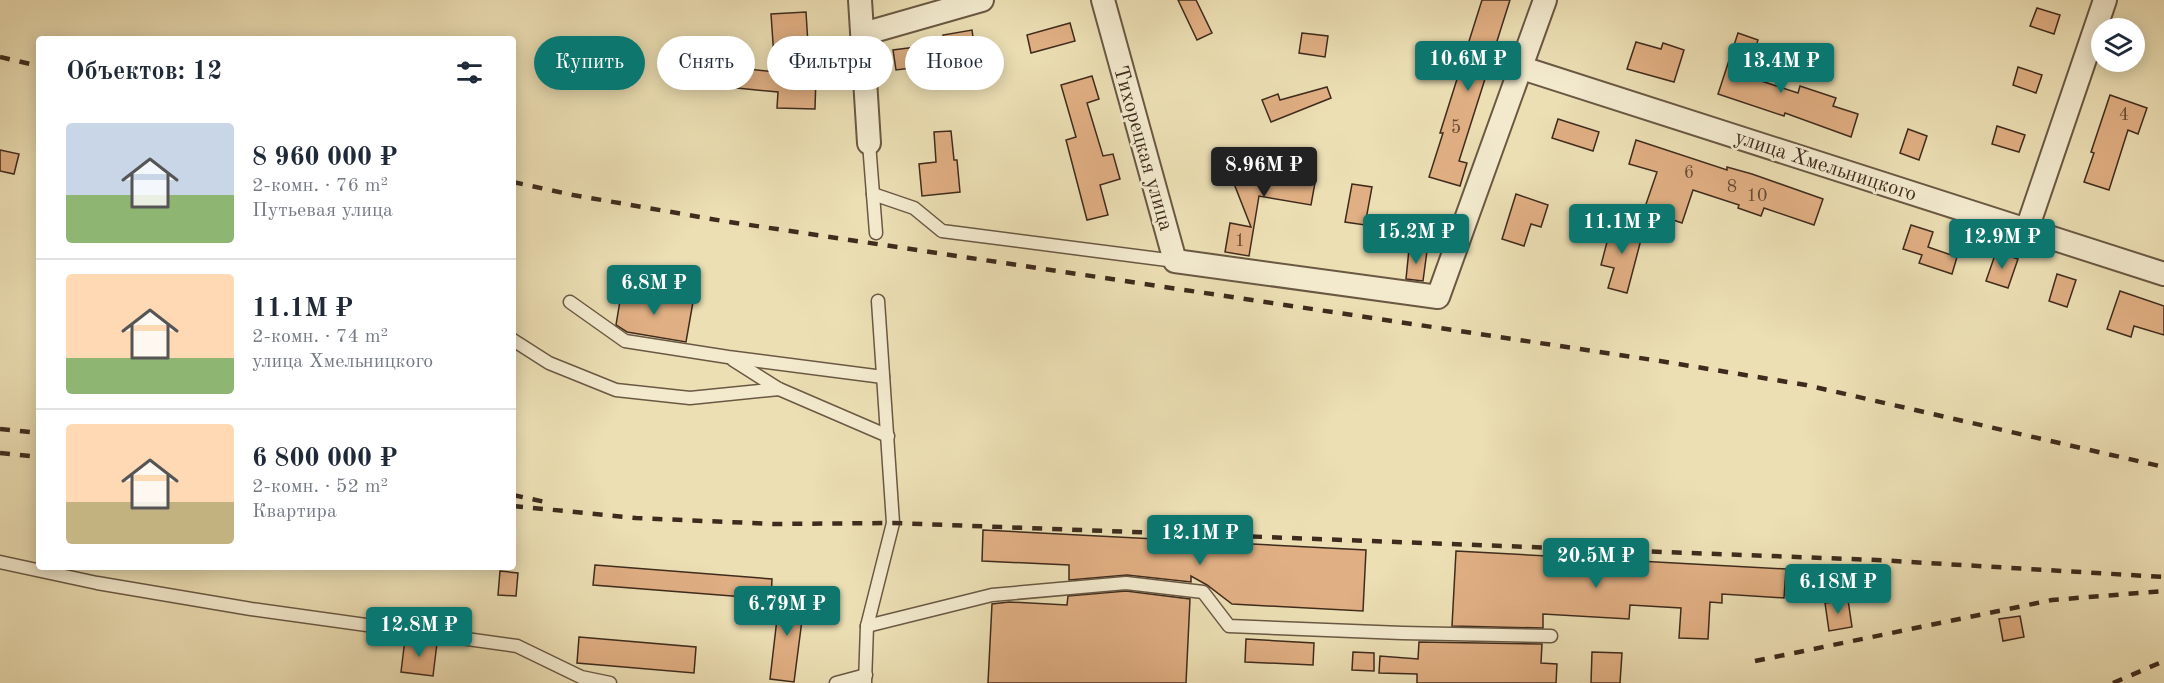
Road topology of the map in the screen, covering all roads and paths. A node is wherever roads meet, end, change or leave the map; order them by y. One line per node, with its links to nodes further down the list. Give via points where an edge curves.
1 (860, 0): 6 (street)
2 (982, 0): 6 (street)
3 (1103, 0): 12 (street, Тихорецкая улица)
4 (1545, 0): 7 (street)
5 (2105, 0): 10 (street)
6 (864, 34): 8 (street)
7 (1522, 68): 10 (street, улица Хмельницкого); 12 (street, via 1438,297)
8 (869, 143): 9 (lane)
9 (873, 194): 11 (lane); 12 (lane, via 914,208 942,231)
10 (2027, 229): 13 (street, улица Хмельницкого)
11 (876, 233)
12 (1175, 261)
13 (2164, 274)
14 (570, 302): 17 (lane, via 625,341)
15 (878, 302): 18 (lane)
16 (516, 342): 19 (lane, via 549,363 616,390 690,398)
17 (728, 357): 18 (lane); 19 (lane)
18 (883, 377): 20 (lane)
19 (778, 389): 20 (lane)
20 (888, 436): 24 (lane, via 893,523)
21 (0, 562): 22 (lane)
22 (36, 570)
23 (37, 570): 27 (lane, via 251,609 517,646 581,677)
24 (867, 626): 25 (lane, via 992,595 1126,583 1203,592 1229,626); 26 (lane)
25 (1551, 636)
26 (866, 679): 28 (lane)
27 (610, 683)
28 (836, 683)

